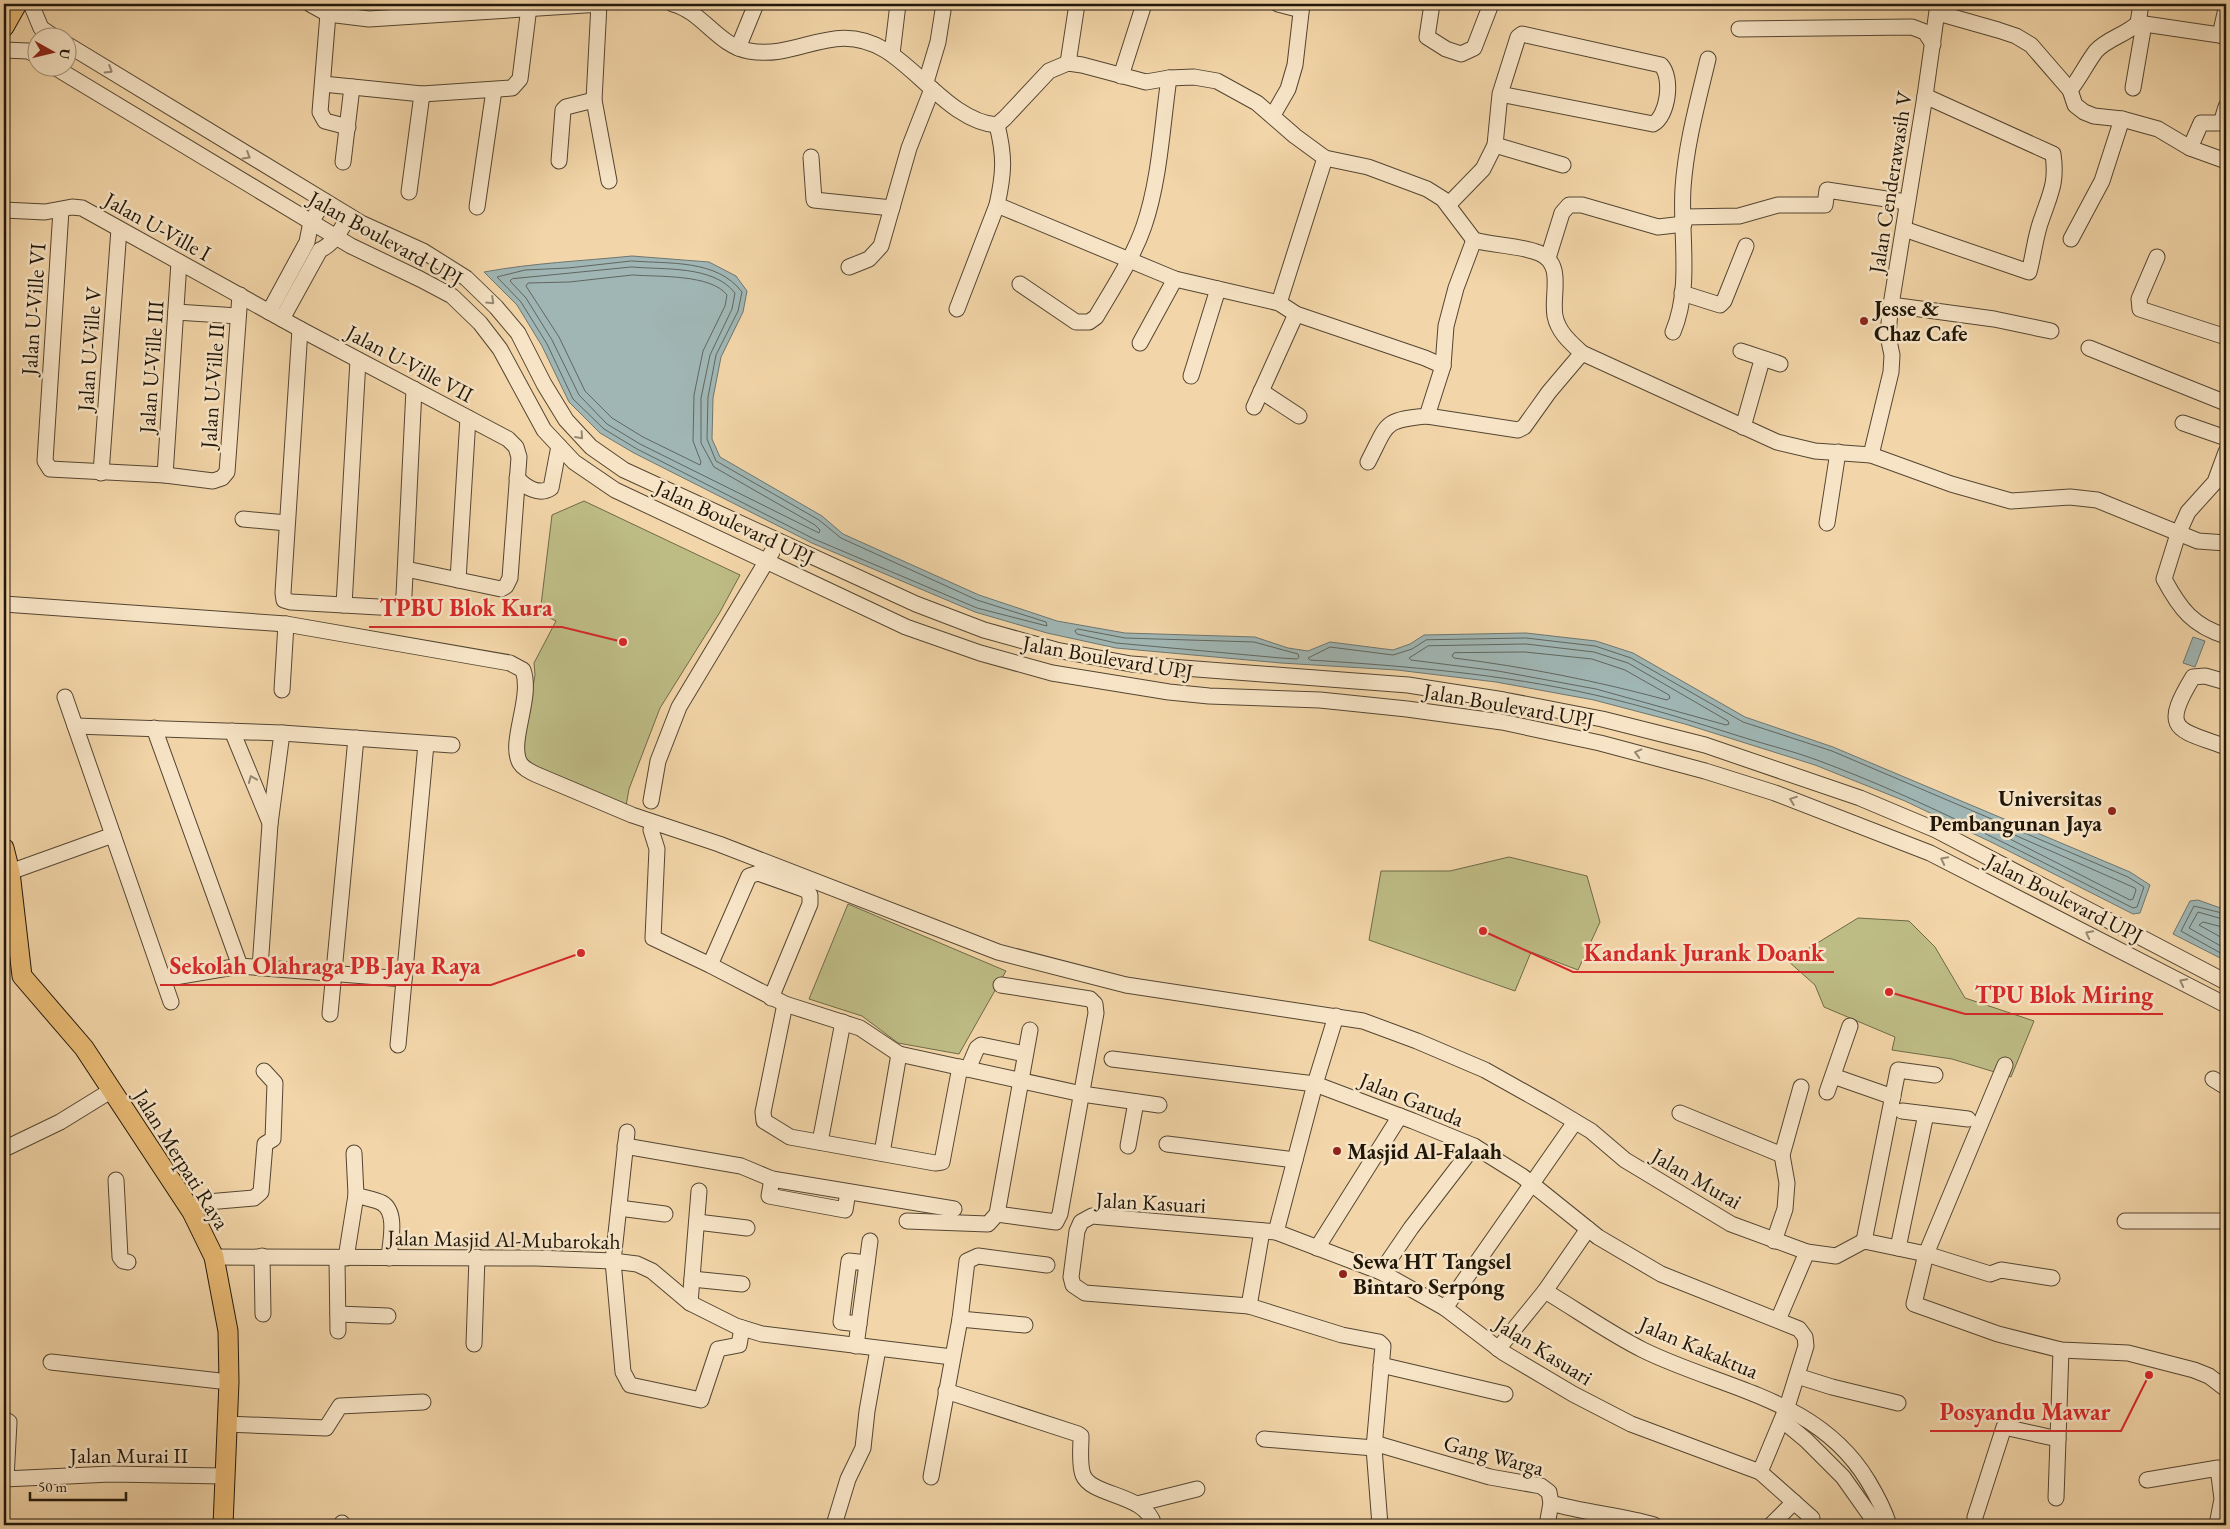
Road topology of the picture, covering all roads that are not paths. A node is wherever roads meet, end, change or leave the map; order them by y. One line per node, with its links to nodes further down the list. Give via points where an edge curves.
1 (16, 4): 21 (main road)
2 (30, 4): 22 (street)
3 (310, 4): 19 (street)
4 (600, 4): 15 (street); 45 (street)
5 (673, 4): 26 (street, via 690,10)
6 (756, 4): 26 (street)
7 (898, 4): 30 (street)
8 (944, 4): 37 (street)
9 (1077, 4): 32 (street)
10 (1144, 4): 33 (street)
11 (1278, 4): 16 (street)
12 (1432, 4): 13 (street, via 1427,37 1461,54 1474,48)
13 (1491, 4)
14 (2141, 4): 20 (street)
15 (529, 7): 19 (street, via 382,18); 40 (street, via 520,79 512,88)
16 (1301, 7): 47 (street, via 1295,66 1288,89)
17 (1938, 8): 25 (street, Jalan Cenderawasih V); 41 (street, via 2016,36 2031,45)
18 (2226, 9): 24 (street)
19 (328, 14): 36 (street)
20 (2141, 24): 24 (street); 39 (street); 41 (street, via 2115,36 2096,51)
21 (4, 27)
22 (41, 28)
23 (1739, 29): 25 (street, via 1912,27 1925,32)
24 (2223, 35)
25 (1933, 44): 44 (street, Jalan Cenderawasih V)
26 (738, 48): 30 (street, via 770,53 818,41 856,38)
27 (4, 50): 29 (street)
28 (78, 51): 61 (street, Jalan Boulevard UPJ, one-way to 61)
29 (28, 53)
30 (892, 54): 37 (street)
31 (1708, 59): 70 (street, via 1686,164)
32 (1068, 63): 33 (street); 49 (street, via 1050,71)
33 (1121, 76): 35 (street, via 1146,82)
34 (73, 78): 71 (street, Jalan Boulevard UPJ)
35 (1168, 78): 47 (street, via 1194,77 1217,81); 82 (street, via 1154,187 1144,225)
36 (323, 84): 38 (street); 50 (street, via 321,116 325,121)
37 (929, 86): 49 (street, via 976,120); 66 (street)
38 (352, 87): 42 (street); 50 (street)
39 (2133, 88)
40 (494, 90): 42 (street); 65 (street)
41 (2070, 90): 48 (street, via 2075,105 2084,112)
42 (422, 94): 60 (street)
43 (1500, 94): 43 (street, via 1518,37 1522,34 1661,65 1668,77 1663,115 1653,124); 51 (street)
44 (1925, 96): 62 (street, Jalan Cenderawasih V); 73 (street, via 2053,154 2056,172 2029,272)
45 (594, 100): 55 (street, via 563,110); 59 (street)
46 (2226, 107): 52 (street, via 2221,123 2202,123)
47 (1273, 115): 54 (street)
48 (2122, 119): 52 (street, via 2158,129); 75 (street, via 2102,182)
49 (996, 125): 63 (street, via 1004,150)
50 (348, 127): 57 (street)
51 (1495, 145): 58 (street); 64 (street, via 1484,169)
52 (2190, 148): 56 (street)
53 (811, 157): 66 (street, via 814,200)
54 (1325, 158): 64 (street, via 1403,179 1427,189); 90 (street)
55 (559, 161)
56 (2226, 161)
57 (343, 162)
58 (1563, 165)
59 (610, 181)
60 (409, 192)
61 (324, 201): 69 (street, Jalan Boulevard UPJ); 71 (street)
62 (1906, 202): 70 (street, via 1827,190 1825,206 1778,205 1739,216); 73 (street, Jalan Cenderawasih V)
63 (997, 205): 82 (street); 92 (street)
64 (1448, 205): 76 (street)
65 (477, 207)
66 (892, 208): 84 (street, via 877,253)
67 (4, 210): 68 (street, Jalan U-Ville I)
68 (61, 210): 72 (street, Jalan U-Ville I, via 82,208); 125 (street, Jalan U-Ville VI, via 45,461 50,469)
69 (349, 216): 74 (street); 132 (street, Jalan Boulevard UPJ, one-way to 132, via 423,252 466,278 496,306 518,333 566,420 591,447 624,470)
70 (1684, 220): 81 (street, via 1658,227 1582,205 1569,205 1562,213); 88 (street)
71 (311, 222): 74 (street, Jalan Boulevard UPJ); 77 (street)
72 (119, 229): 83 (street, Jalan U-Ville I); 125 (street, Jalan U-Ville V)
73 (1904, 229): 91 (street, Jalan Cenderawasih V)
74 (336, 237): 79 (street); 120 (street, Jalan Boulevard UPJ, via 452,296 480,323 500,349 544,430)
75 (2071, 239)
76 (1474, 240): 81 (street); 108 (street, via 1446,326)
77 (307, 242): 79 (street); 95 (street)
78 (1746, 246): 88 (street, via 1720,305)
79 (320, 250): 95 (street)
80 (2156, 257): 100 (street, via 2139,299 2140,308)
81 (1548, 258): 104 (street, via 1555,270 1554,315 1567,339)
82 (1130, 259): 85 (street); 86 (street, via 1096,317 1082,323)
83 (179, 262): 89 (street, Jalan U-Ville I); 93 (street, Jalan U-Ville III)
84 (849, 267)
85 (1175, 279): 87 (street); 101 (street)
86 (1020, 284)
87 (1218, 289): 90 (street); 109 (street)
88 (1682, 293): 99 (street, via 1680,314)
89 (240, 296): 95 (street, Jalan U-Ville I); 96 (street, Jalan U-Ville II)
90 (1279, 303): 94 (street)
91 (1891, 306): 98 (street, via 1994,319); 123 (street, Jalan Cenderawasih V, via 1888,336 1891,372)
92 (957, 309)
93 (176, 312): 96 (street); 126 (street, Jalan U-Ville III)
94 (1296, 314): 108 (street); 111 (street)
95 (276, 315): 97 (street, Jalan U-Ville VII)
96 (238, 316): 126 (street, Jalan U-Ville II, via 227,472 214,481)
97 (300, 329): 105 (street, Jalan U-Ville VII); 129 (street)
98 (2051, 331)
99 (1672, 332)
100 (2226, 337)
101 (1140, 343)
102 (2089, 348): 112 (street)
103 (1741, 351): 106 (street)
104 (1582, 353): 115 (street, via 1524,427 1518,430); 118 (street)
105 (358, 360): 110 (street, Jalan U-Ville VII); 138 (street)
106 (1762, 360): 107 (street); 118 (street)
107 (1780, 364)
108 (1443, 366): 115 (street)
109 (1191, 376)
110 (414, 389): 116 (street, Jalan U-Ville VII); 135 (street)
111 (1261, 391): 113 (street); 114 (street)
112 (2226, 403)
113 (1254, 407)
114 (1299, 416)
115 (1427, 416): 124 (street, via 1397,419 1386,427)
116 (468, 418): 127 (street, Jalan U-Ville VII, via 508,439 516,447 519,457); 136 (street)
117 (2183, 423): 119 (street)
118 (1743, 427): 121 (street, via 1777,442 1815,451)
119 (2226, 438)
120 (559, 446): 127 (street, via 551,488 530,489); 134 (street, Jalan Boulevard UPJ, via 574,462 615,490)
121 (1838, 452): 123 (street); 130 (street)
122 (2226, 452): 131 (street, via 2215,482 2188,512)
123 (1871, 455): 131 (street, via 1997,499 2070,497 2096,500)
124 (1368, 462)
125 (102, 473): 126 (street)
126 (165, 475)
127 (517, 478): 136 (street, via 510,578 506,586 501,589)
128 (243, 519): 129 (street)
129 (287, 523): 138 (street, via 284,600)
130 (1827, 523)
131 (2178, 534): 133 (street, via 2198,541); 140 (street, via 2164,579 2175,600 2191,619)
132 (778, 541): 134 (street); 158 (street, Jalan Boulevard UPJ, via 916,604 984,630 1056,650 1131,664 1418,687 1592,717 1705,745 1860,798 1936,830)
133 (2226, 544)
134 (768, 560): 152 (street, via 679,707 658,761); 159 (street, Jalan Boulevard UPJ, one-way to 134, via 1930,853 1775,793 1705,770 1502,722 1320,700 1169,692 1052,673 906,626)
135 (406, 569): 136 (street); 138 (street, via 402,604 396,608)
136 (458, 580)
137 (4, 604): 139 (street, Jalan Murai)
138 (344, 605)
139 (286, 624): 142 (street); 172 (street, Jalan Murai, via 518,667 524,670 526,679 517,743 518,757 526,770 632,815 719,844 998,952 1126,985)
140 (2226, 636)
141 (2226, 682): 151 (street, via 2205,676 2193,677 2178,702 2176,721 2181,730)
142 (282, 690)
143 (65, 697): 144 (street)
144 (75, 726): 145 (street); 155 (street)
145 (154, 728): 146 (street); 161 (street)
146 (232, 731): 147 (street); 153 (street, one-way to 146)
147 (282, 733): 148 (street); 153 (street)
148 (356, 738): 149 (street); 163 (street)
149 (426, 744): 150 (street); 165 (street)
150 (452, 746)
151 (2226, 747)
152 (651, 801)
153 (270, 824): 162 (street)
154 (651, 830): 160 (street, via 657,849 653,938)
155 (113, 835): 157 (street); 164 (street)
156 (4, 848): 157 (main road, Jalan Merpati Raya)
157 (10, 872): 188 (main road, Jalan Merpati Raya, via 22,976 84,1048)
158 (2142, 938): 159 (street); 166 (street, Jalan Boulevard UPJ)
159 (2132, 956): 170 (street, Jalan Boulevard UPJ, one-way to 159)
160 (710, 965): 168 (street); 168 (street, via 749,876 758,873 806,890 810,904)
161 (240, 966): 162 (street); 164 (street)
162 (260, 968): 163 (street)
163 (334, 974): 165 (street); 171 (street)
164 (163, 979): 169 (street)
165 (404, 979): 176 (street)
166 (2226, 982)
167 (1001, 985): 190 (street, via 1090,999 1095,1004)
168 (778, 1001): 173 (street); 200 (street, via 764,1121 790,1137)
169 (171, 1002)
170 (2226, 1005)
171 (330, 1014)
172 (1336, 1016): 186 (street); 199 (street, Jalan Murai, via 1363,1021 1485,1070)
173 (842, 1022): 177 (street, via 860,1028); 200 (street)
174 (1850, 1026): 183 (street)
175 (1030, 1030): 178 (street)
176 (398, 1045)
177 (899, 1054): 181 (street); 206 (street)
178 (1025, 1054): 181 (street, via 981,1045); 185 (street)
179 (1112, 1059): 186 (street, Jalan Garuda)
180 (2005, 1065): 231 (street)
181 (964, 1068): 185 (street); 206 (street, via 942,1162)
182 (264, 1070): 215 (street, via 275,1086 273,1139 265,1144 261,1192 254,1198 207,1202)
183 (1833, 1076): 189 (street); 191 (street)
184 (1935, 1076): 191 (street, via 1898,1070)
185 (1020, 1080): 190 (street); 217 (street)
186 (1315, 1084): 197 (street, Jalan Garuda); 208 (street)
187 (1801, 1087): 207 (street)
188 (112, 1090): 204 (street, via 60,1122); 215 (main road, Jalan Merpati Raya)
189 (1827, 1092)
190 (1082, 1094): 192 (street); 217 (street, via 1056,1222)
191 (1893, 1098): 226 (street)
192 (1136, 1102): 193 (street); 202 (street)
193 (1159, 1105)
194 (1902, 1112): 196 (street)
195 (1680, 1113): 207 (street)
196 (1926, 1114): 198 (street); 229 (street)
197 (1400, 1116): 203 (street, Jalan Garuda); 228 (street)
198 (1968, 1119)
199 (1575, 1122): 210 (street); 225 (street, Jalan Murai, via 1592,1131 1625,1160 1684,1197 1731,1224)
200 (820, 1142): 206 (street)
201 (1168, 1144): 208 (street)
202 (1128, 1146)
203 (1474, 1146): 210 (street, Jalan Garuda); 240 (street, via 1411,1228)
204 (4, 1150)
205 (354, 1153): 212 (street)
206 (882, 1154)
207 (1782, 1155): 225 (street, via 1787,1184 1786,1209)
208 (1294, 1160): 224 (street)
209 (116, 1180): 238 (street, via 120,1257)
210 (1532, 1184): 223 (street, Jalan Garuda); 247 (street)
211 (700, 1190): 221 (street)
212 (356, 1195): 235 (street); 236 (street, via 383,1203 390,1211)
213 (619, 1208): 214 (street, via 626,1139 741,1166 772,1178); 216 (street); 237 (street)
214 (954, 1209)
215 (192, 1212): 233 (main road, Jalan Merpati Raya)
216 (665, 1214)
217 (996, 1214): 219 (street, via 988,1224)
218 (2124, 1220): 220 (street)
219 (907, 1221)
220 (2226, 1221)
221 (697, 1222): 222 (street); 242 (street)
222 (747, 1228)
223 (1588, 1228): 244 (street); 252 (street, Jalan Garuda, via 1661,1274)
224 (1269, 1231): 228 (street, Jalan Kasuari); 246 (street); 246 (street, Jalan Kasuari, via 1092,1216 1081,1222 1076,1231 1071,1277 1073,1285 1084,1293)
225 (1774, 1241): 230 (street, Jalan Murai)
226 (1864, 1241): 229 (street); 230 (street, Jalan Murai, via 1836,1256)
227 (870, 1242): 257 (street, via 867,1264 849,1261 841,1322 859,1324)
228 (1317, 1248): 240 (street, Jalan Kasuari)
229 (1898, 1248): 231 (street)
230 (1807, 1252): 252 (street)
231 (1926, 1254): 241 (street, via 1990,1274 2001,1270); 260 (street, via 1914,1304 1998,1334)
232 (262, 1256): 233 (street, Jalan Masjid Al-Mubarokah); 235 (street, Jalan Masjid Al-Mubarokah); 248 (street)
233 (214, 1257): 265 (main road, Jalan Merpati Raya, via 228,1331)
234 (477, 1257): 236 (street, Jalan Masjid Al-Mubarokah); 237 (street, Jalan Masjid Al-Mubarokah); 256 (street)
235 (342, 1258): 236 (street, Jalan Masjid Al-Mubarokah); 249 (street)
236 (390, 1258)
237 (614, 1260): 245 (street, Jalan Masjid Al-Mubarokah, via 637,1264 652,1271); 254 (street, via 623,1372 630,1385 701,1400 718,1349 739,1345)
238 (128, 1262)
239 (1048, 1265): 251 (street, via 972,1257 967,1261)
240 (1382, 1272): 247 (street, Jalan Kasuari)
241 (2052, 1278)
242 (692, 1279): 243 (street); 245 (street)
243 (742, 1284)
244 (1545, 1291): 258 (street); 271 (street, Jalan Kakaktua, via 1642,1349)
245 (690, 1303): 254 (street, Jalan Masjid Al-Mubarokah)
246 (1249, 1306): 263 (street, via 1342,1336 1375,1339 1383,1346)
247 (1444, 1308): 258 (street, Jalan Kasuari)
248 (263, 1314)
249 (338, 1314): 250 (street); 255 (street)
250 (388, 1316)
251 (960, 1319): 253 (street); 261 (street)
252 (1778, 1320): 264 (street, Jalan Garuda, via 1799,1329 1805,1337 1806,1346)
253 (1025, 1325)
254 (742, 1328): 257 (street, Jalan Masjid Al-Mubarokah, via 762,1334)
255 (338, 1331)
256 (474, 1344)
257 (856, 1346): 259 (street, Jalan Masjid Al-Mubarokah)
258 (1498, 1348): 277 (street, Jalan Kasuari, via 1573,1394 1631,1424)
259 (878, 1349): 261 (street, Jalan Masjid Al-Mubarokah); 290 (street, via 863,1448 848,1479)
260 (2061, 1350): 266 (street, via 2128,1353 2194,1370); 274 (street)
261 (952, 1358): 267 (street)
262 (51, 1362): 265 (street)
263 (1381, 1365): 268 (street); 276 (street)
264 (1796, 1376): 270 (street); 271 (street)
265 (229, 1382): 273 (main road, Jalan Merpati Raya)
266 (2226, 1389)
267 (946, 1391): 279 (street); 286 (street, via 1078,1434 1081,1436 1084,1477 1094,1486)
268 (1505, 1394)
269 (423, 1402): 273 (street, via 340,1406 326,1428)
270 (1898, 1403)
271 (1785, 1414): 277 (street); 296 (street, via 1843,1477); 297 (street, via 1838,1442 1867,1479 1884,1508)
272 (4, 1419): 280 (street, via 9,1422)
273 (226, 1424): 278 (main road, Jalan Merpati Raya)
274 (2058, 1438): 283 (street); 287 (street, via 2004,1427)
275 (1264, 1439): 276 (street, Gang Warga)
276 (1374, 1446): 284 (street, Gang Warga, via 1541,1486 1549,1492); 292 (street)
277 (1760, 1472): 285 (street, Jalan Kasuari)
278 (224, 1476): 280 (street, Jalan Murai II, via 111,1474); 289 (main road, Jalan Merpati Raya)
279 (931, 1477)
280 (5, 1479)
281 (2147, 1480): 298 (street, via 2218,1468 2222,1500)
282 (1197, 1489): 286 (street)
283 (2056, 1498)
284 (1551, 1502): 293 (street); 294 (street, Gang Warga)
285 (1794, 1502): 288 (street, Jalan Kasuari); 295 (street)
286 (1137, 1504): 291 (street)
287 (1975, 1517)
288 (1812, 1518)
289 (223, 1525)
290 (834, 1525)
291 (1154, 1525)
292 (1380, 1525)
293 (1546, 1525)
294 (1654, 1525)
295 (1771, 1525)
296 (1877, 1525)
297 (1889, 1525)
298 (2217, 1525)

